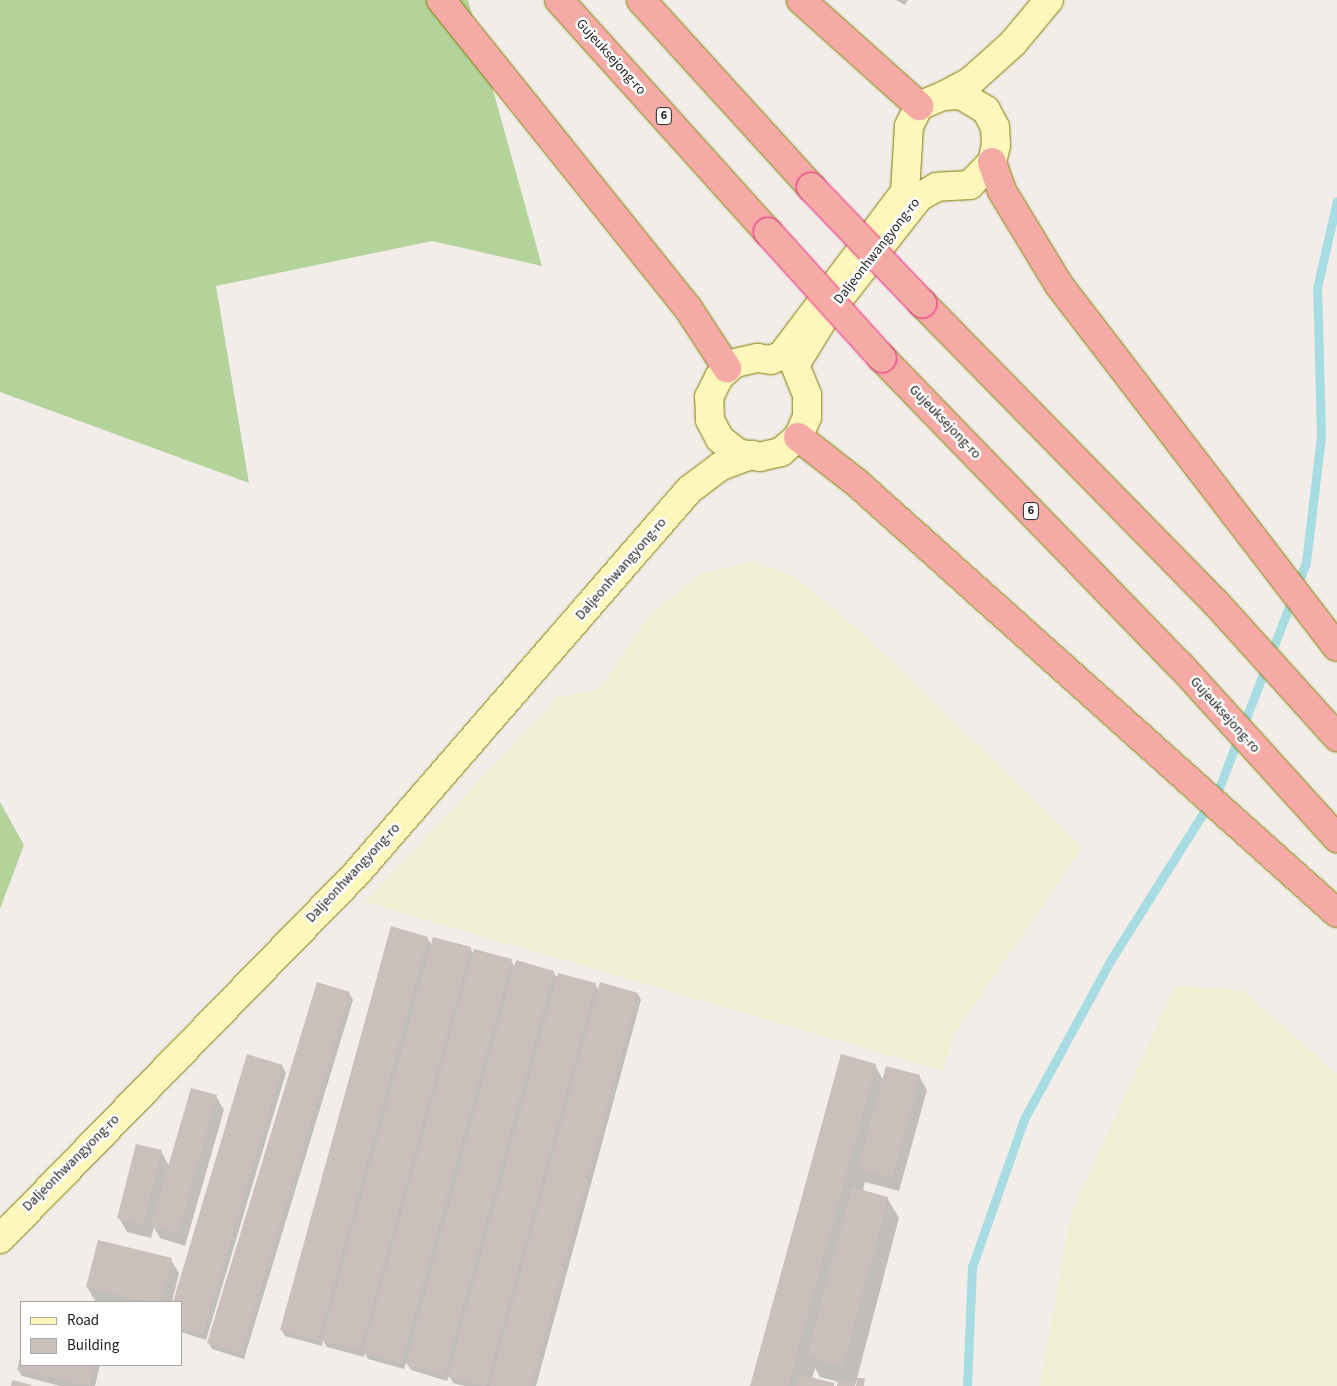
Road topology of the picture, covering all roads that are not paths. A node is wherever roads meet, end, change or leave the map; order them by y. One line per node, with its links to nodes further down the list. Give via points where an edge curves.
1 (441, 0): 11 (highway, via 688,308)
2 (559, 0): 18 (highway, Gujeuksejong-ro / 6, bridge, via 882,358 1180,665)
3 (641, 0): 17 (highway, bridge, via 811,187 1216,603)
4 (801, 0): 8 (highway)
5 (1049, 0): 6 (main road)
6 (1013, 43): 7 (main road, via 971,81); 9 (main road, via 990,94)
7 (943, 96): 8 (main road); 9 (main road, via 961,95 975,101 986,110)
8 (918, 106): 11 (main road, Daljeonhwangyong-ro, via 909,126 905,192 886,220 782,355 771,360 757,358)
9 (995, 127): 10 (main road, via 996,145)
10 (992, 162): 13 (main road, Daljeonhwangyong-ro, via 970,185 937,187 919,197 824,318 794,365 807,395 807,417); 16 (highway, via 1002,191 1059,285)
11 (727, 368): 12 (main road, Daljeonhwangyong-ro, via 710,397)
12 (710, 420): 14 (main road, Daljeonhwangyong-ro, via 720,439 738,453); 15 (main road, Daljeonhwangyong-ro, via 709,452)
13 (798, 437): 14 (main road, Daljeonhwangyong-ro, via 781,452); 19 (highway, via 857,483)
14 (752, 455): 15 (main road, Daljeonhwangyong-ro, via 721,466)
15 (689, 490): 20 (main road, Daljeonhwangyong-ro, via 356,874)
16 (1337, 647)
17 (1337, 737)
18 (1337, 838)
19 (1337, 913)
20 (0, 1239)

